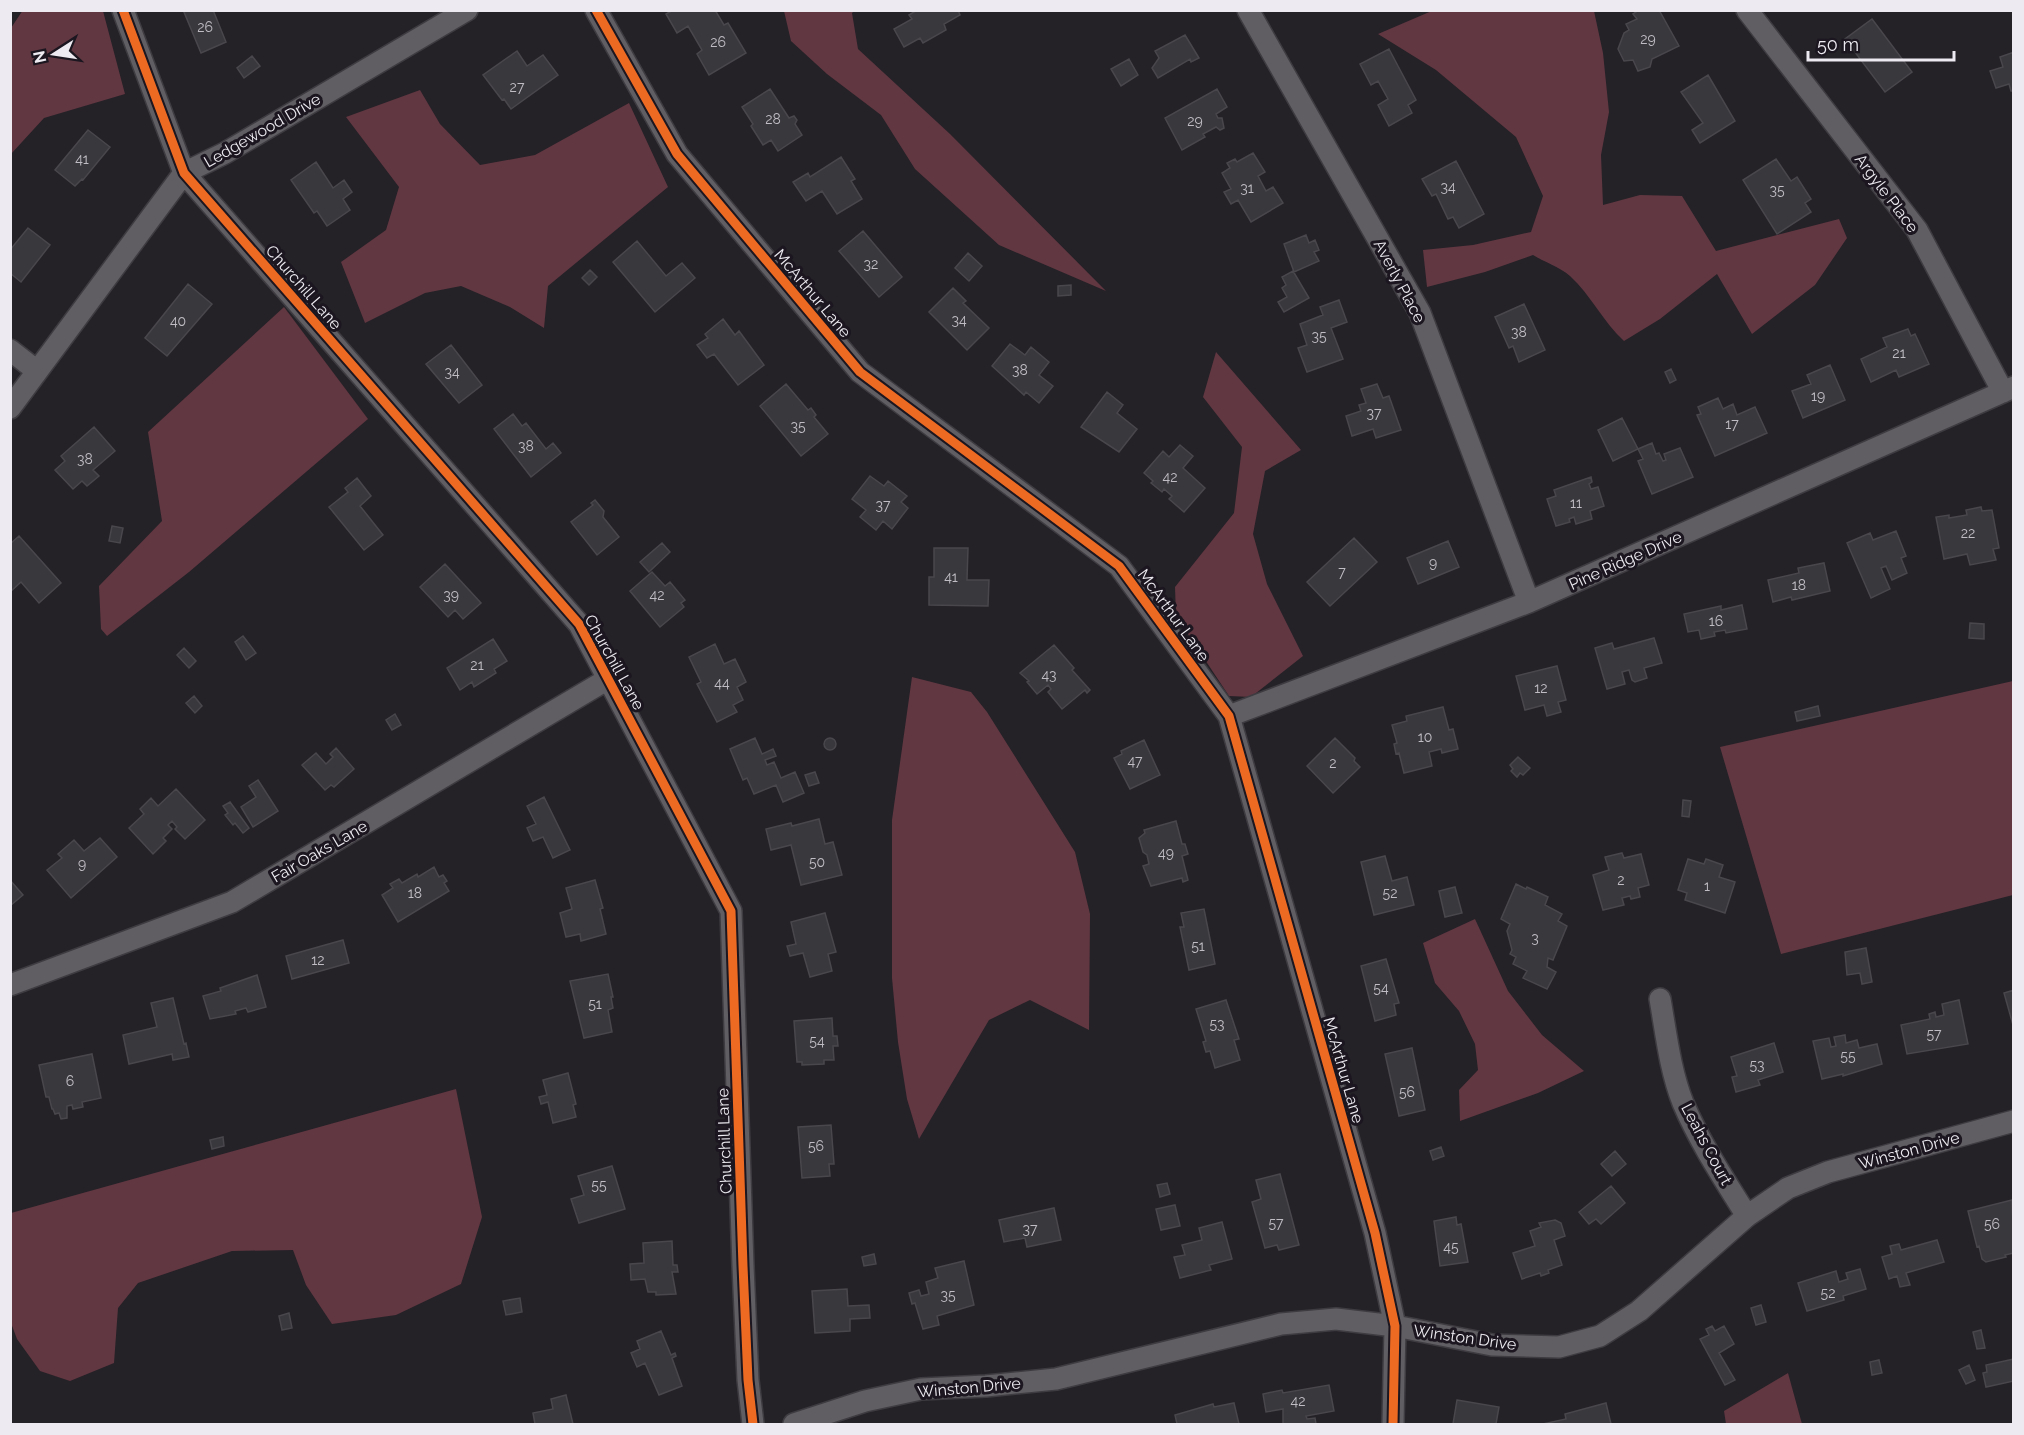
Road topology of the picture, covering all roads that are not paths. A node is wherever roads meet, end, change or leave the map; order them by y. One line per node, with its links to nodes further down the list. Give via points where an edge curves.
1 (123, 10): 6 (street, Churchill Lane)
2 (467, 10): 6 (street, Ledgewood Drive, via 225,153)
3 (596, 10): 13 (street, McArthur Lane, via 677,154 860,372 1119,566)
4 (1248, 10): 11 (street, Averly Place, via 1420,313)
5 (1747, 10): 9 (street, Argyle Place, via 1917,230)
6 (184, 173): 8 (street, Ledgewood Drive); 12 (street, Churchill Lane, via 579,624)
7 (10, 350): 8 (street)
8 (37, 371): 10 (street, Ledgewood Drive)
9 (2008, 389): 11 (street, Pine Ridge Drive)
10 (10, 408)
11 (1528, 602): 13 (street, Pine Ridge Drive)
12 (608, 679): 14 (street, Fair Oaks Lane, via 232,902); 19 (street, Churchill Lane, via 731,911 743,1278)
13 (1229, 716): 18 (street, McArthur Lane, via 1375,1233)
14 (10, 985)
15 (1660, 999): 17 (street, Leahs Court, via 1683,1101 1705,1148)
16 (2013, 1121): 17 (street, Winston Drive, via 1828,1172 1788,1188)
17 (1747, 1216): 18 (street, Winston Drive, via 1639,1311 1600,1336 1560,1347 1492,1345)
18 (1395, 1326): 20 (street, Winston Drive, via 1336,1319 1281,1324 1056,1379 921,1389 865,1401); 21 (street, McArthur Lane)
19 (753, 1425)
20 (794, 1425)
21 (1393, 1425)

